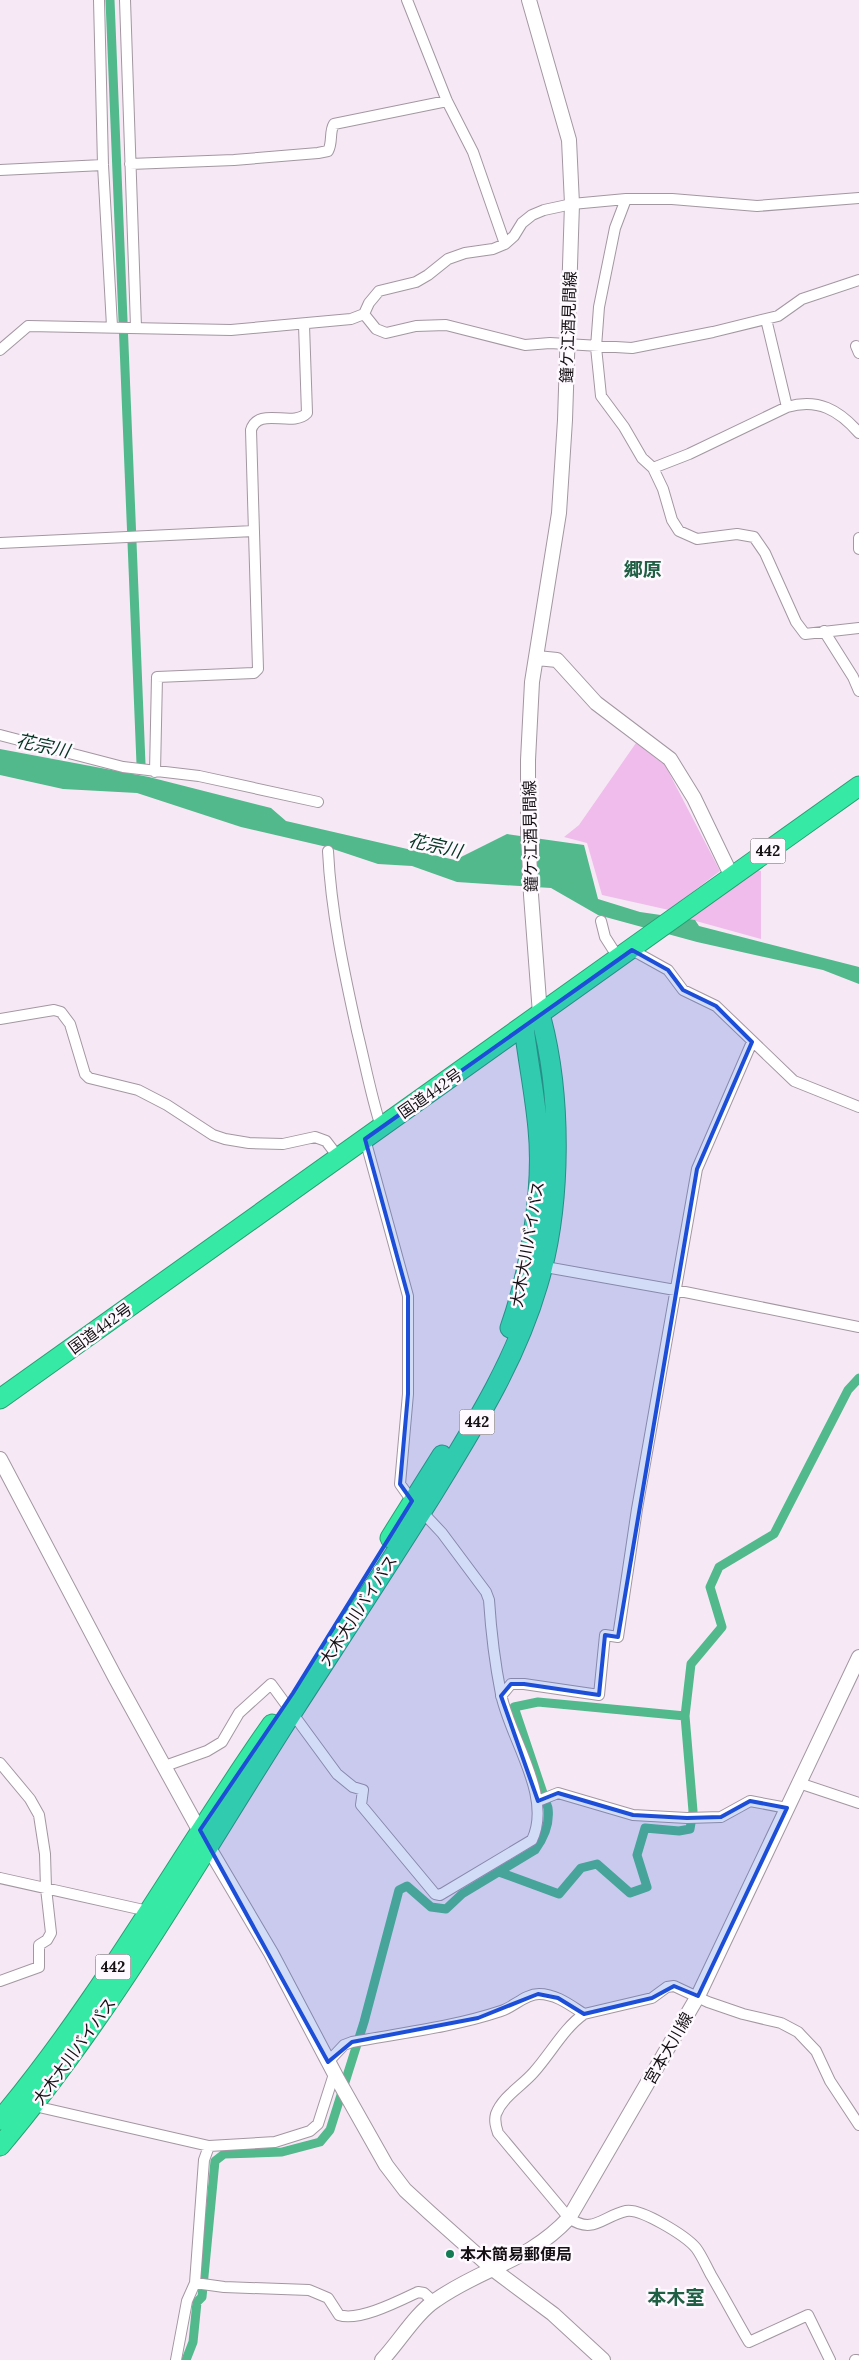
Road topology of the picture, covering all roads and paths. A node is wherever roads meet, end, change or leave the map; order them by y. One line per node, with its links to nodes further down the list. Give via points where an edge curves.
1 (99, 0): 7 (street)
2 (125, 0): 6 (street)
3 (408, 0): 5 (street)
4 (529, 0): 11 (main road, 鐘ケ江酒見間線, via 568,140)
5 (447, 101): 6 (street, via 334,124 331,129 332,145 328,151 318,153); 12 (street, via 472,152)
6 (130, 164): 17 (street)
7 (103, 165): 8 (street); 17 (street)
8 (0, 170)
9 (859, 198): 10 (street, via 757,206)
10 (626, 199): 11 (street); 19 (street, via 614,228 602,283)
11 (572, 204): 12 (street, via 532,215); 18 (main road, 鐘ケ江酒見間線)
12 (505, 244): 14 (street, via 464,253 448,259 416,282 379,290)
13 (859, 280): 15 (street, via 802,299 785,312)
14 (364, 314): 16 (street); 18 (street, via 376,329 386,333 416,326 446,325 512,343)
15 (766, 319): 19 (street, via 646,346); 21 (street)
16 (304, 325): 17 (street, via 231,330); 24 (street, via 307,413 297,418 259,420 252,424 250,430)
17 (124, 327): 20 (street, via 28,326)
18 (568, 344): 19 (street); 30 (main road, 鐘ケ江酒見間線, via 559,513)
19 (596, 347): 23 (street, via 601,396 642,458)
20 (0, 350)
21 (787, 407): 22 (street, via 802,402 820,405 842,416); 23 (street)
22 (859, 433)
23 (653, 468): 29 (street, via 679,531 697,539 737,534 754,537 798,626 804,634)
24 (254, 531): 26 (street); 33 (street, via 258,669 256,673 246,674 157,677)
25 (859, 538): 27 (street)
26 (0, 543)
27 (859, 549)
28 (859, 628): 29 (street)
29 (824, 631): 31 (street)
30 (537, 658): 37 (main road, via 556,660 596,703 670,759 694,798); 40 (main road, 鐘ケ江酒見間線, via 532,682 528,830 530,895)
31 (859, 691)
32 (0, 735): 33 (street, via 123,767)
33 (155, 772): 35 (street, via 199,776)
34 (859, 786): 37 (highway, 国道442号 / 442)
35 (318, 802)
36 (328, 851): 45 (street, via 330,886 348,987 374,1107)
37 (732, 877): 39 (highway, 国道442号 / 442)
38 (600, 921): 39 (street, via 605,938)
39 (626, 954): 40 (highway, 国道442号 / 442); 43 (street, via 668,970 683,990 716,1006)
40 (547, 1009): 42 (highway, 国道442号 / 442); 48 (highway, 大木大川バイパス / 442, via 557,1130 554,1192)
41 (0, 1019): 47 (street, via 54,1010 62,1012 70,1024 89,1078 152,1096 213,1135 225,1139 284,1144 315,1137 326,1141)
42 (524, 1027): 45 (highway, 国道442号 / 442); 48 (highway, 大木大川バイパス / 442, via 538,1129)
43 (752, 1042): 44 (street, via 794,1081); 49 (street, via 696,1169)
44 (859, 1107)
45 (382, 1127): 46 (highway, 国道442号 / 442)
46 (365, 1139): 47 (highway, 国道442号 / 442); 53 (street, via 408,1296 408,1394 400,1484)
47 (339, 1158): 51 (highway, 国道442号 / 442)
48 (535, 1265): 49 (street); 53 (highway, 大木大川バイパス / 442, via 508,1364 475,1426)
49 (675, 1290): 50 (street); 55 (street, via 618,1637 605,1635 599,1695 510,1684)
50 (859, 1327)
51 (0, 1399)
52 (0, 1459): 58 (main road)
53 (417, 1506): 55 (street, via 486,1592); 56 (highway, 大木大川バイパス / 442)
54 (859, 1657): 59 (main road, 宮本大川線)
55 (501, 1696): 60 (street)
56 (289, 1708): 58 (street, via 272,1684 239,1713 222,1742); 60 (street, via 343,1780 364,1790 361,1805 435,1894 440,1895 532,1840); 63 (highway, 大木大川バイパス / 442)
57 (0, 1763): 67 (street, via 39,1815)
58 (165, 1766): 64 (main road)
59 (799, 1783): 61 (street); 62 (main road, 宮本大川線)
60 (543, 1799): 62 (street, via 558,1793 633,1815 687,1818 721,1817 750,1801)
61 (859, 1803)
62 (787, 1808): 70 (main road, 宮本大川線)
63 (221, 1812): 64 (highway, 大木大川バイパス / 442); 65 (highway, 大木大川バイパス / 442)
64 (200, 1830): 65 (main road); 68 (highway, 大木大川バイパス / 442)
65 (209, 1848): 72 (main road, via 271,1953); 74 (highway, 大木大川バイパス / 442, via 107,2007)
66 (0, 1878): 67 (street)
67 (46, 1888): 68 (street); 69 (street, via 51,1933 38,1945 39,1968)
68 (148, 1911): 73 (highway, 大木大川バイパス / 442, via 73,2027)
69 (0, 1981)
70 (698, 1996): 71 (street, via 674,1986 652,1998); 76 (street, via 743,2014 781,2023 798,2032 816,2052 830,2081); 79 (main road, 宮本大川線)
71 (584, 2014): 72 (street, via 558,1998 538,1994 528,1996 502,2011 478,2018 344,2045); 79 (street, via 575,2020 532,2074 501,2105 495,2124 498,2133)
72 (333, 2072): 78 (street, via 318,2124 310,2131 275,2142); 80 (main road, via 395,2178)
73 (8, 2100): 74 (street); 75 (highway, 大木大川バイパス / 442)
74 (35, 2106): 77 (highway, 大木大川バイパス / 442); 78 (street)
75 (0, 2120)
76 (859, 2125)
77 (0, 2146)
78 (209, 2146): 81 (street, via 204,2160)
79 (569, 2218): 80 (main road, 宮本大川線, via 543,2242); 86 (street, via 585,2226 626,2211 649,2215 695,2247 749,2342 808,2315)
80 (494, 2270): 82 (main road, 宮本大川線, via 465,2281); 85 (main road, via 553,2314)
81 (202, 2284): 82 (street, via 308,2290 323,2294 339,2315 349,2317 418,2292); 83 (street, via 188,2301)
82 (433, 2301): 84 (main road, 宮本大川線)
83 (176, 2360)
84 (382, 2360)
85 (603, 2360)
86 (830, 2360)

